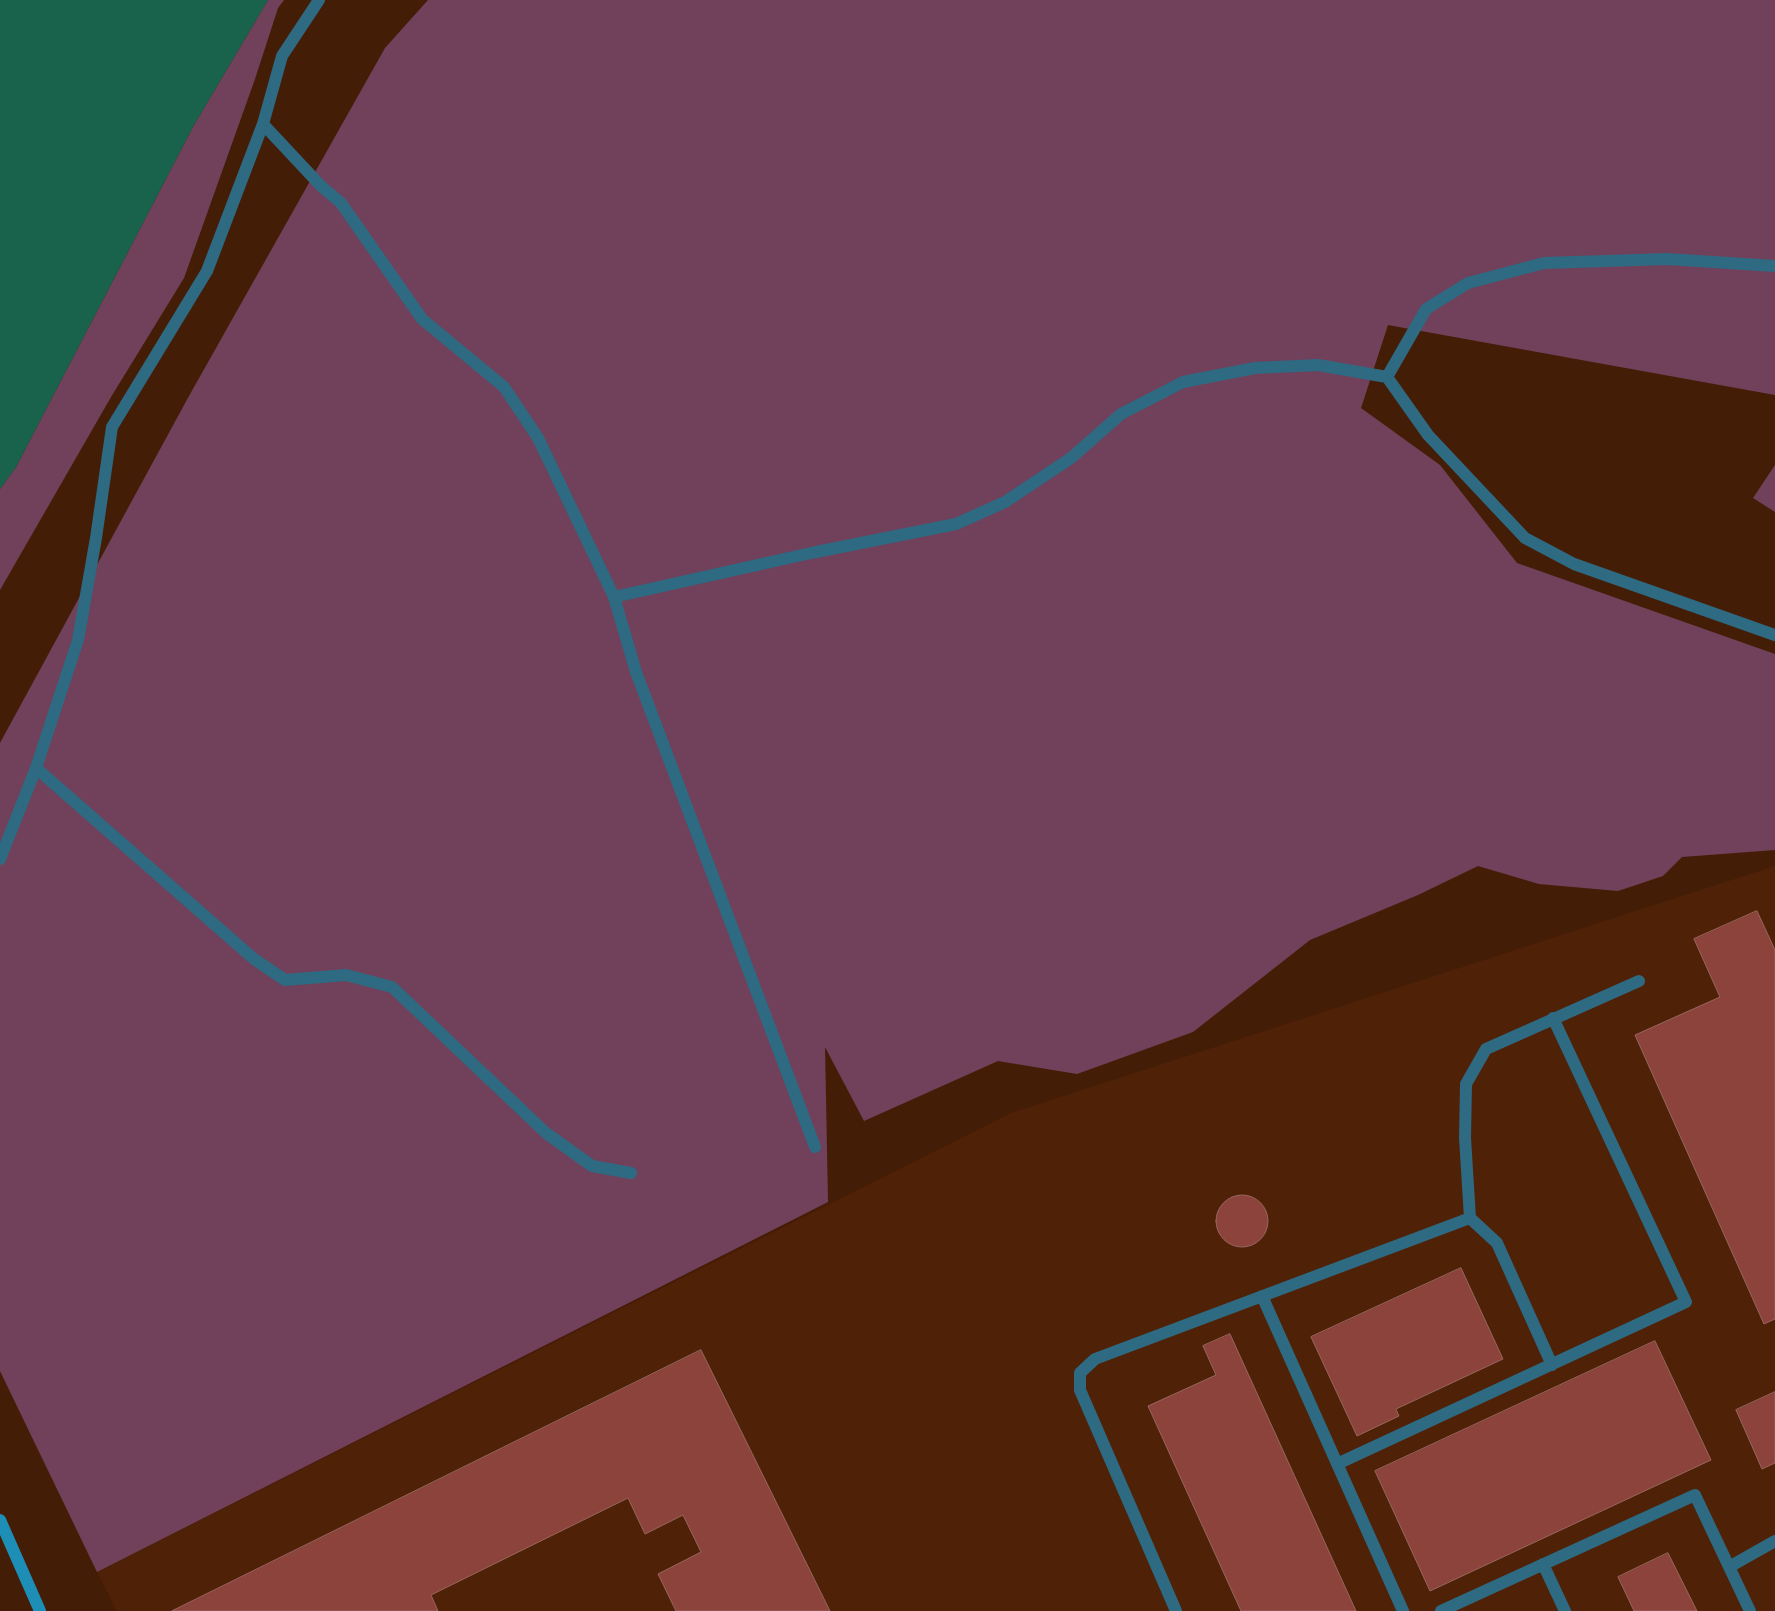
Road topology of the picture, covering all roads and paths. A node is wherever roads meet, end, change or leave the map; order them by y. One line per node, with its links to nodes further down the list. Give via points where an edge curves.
1 (319, 0): 2 (lane, via 282,56)
2 (263, 124): 5 (lane, via 341,203 422,318 504,388 538,438); 7 (lane, via 207,271 112,427 78,640)
3 (1775, 266): 4 (lane, via 1667,259 1544,263 1468,283 1426,309)
4 (1386, 377): 5 (lane, via 1318,364 1255,368 1183,382 1121,414 1071,458 1006,502 956,524); 6 (lane, via 1428,435 1525,538 1574,564)
5 (614, 597): 11 (lane, via 636,672)
6 (1775, 634)
7 (36, 768): 8 (lane); 12 (lane, via 254,959 285,980 346,975 392,987 546,1133 592,1166)
8 (0, 860)
9 (1639, 981): 10 (lane)
10 (1554, 1018): 13 (lane, via 1486,1049 1466,1084 1465,1138); 15 (lane, via 1686,1302)
11 (815, 1147)
12 (631, 1172)
13 (1470, 1218): 14 (lane); 15 (lane, via 1497,1243)
14 (1262, 1296): 16 (lane); 22 (lane, via 1095,1359 1080,1372 1080,1390)
15 (1552, 1365): 16 (lane)
16 (1337, 1464): 23 (lane)
17 (0, 1520): 21 (main road)
18 (1775, 1541): 20 (lane)
19 (1543, 1564): 20 (lane, via 1695,1496); 24 (lane); 25 (lane)
20 (1729, 1567): 26 (lane)
21 (40, 1611)
22 (1176, 1611)
23 (1403, 1611)
24 (1441, 1611)
25 (1565, 1611)
26 (1750, 1611)

